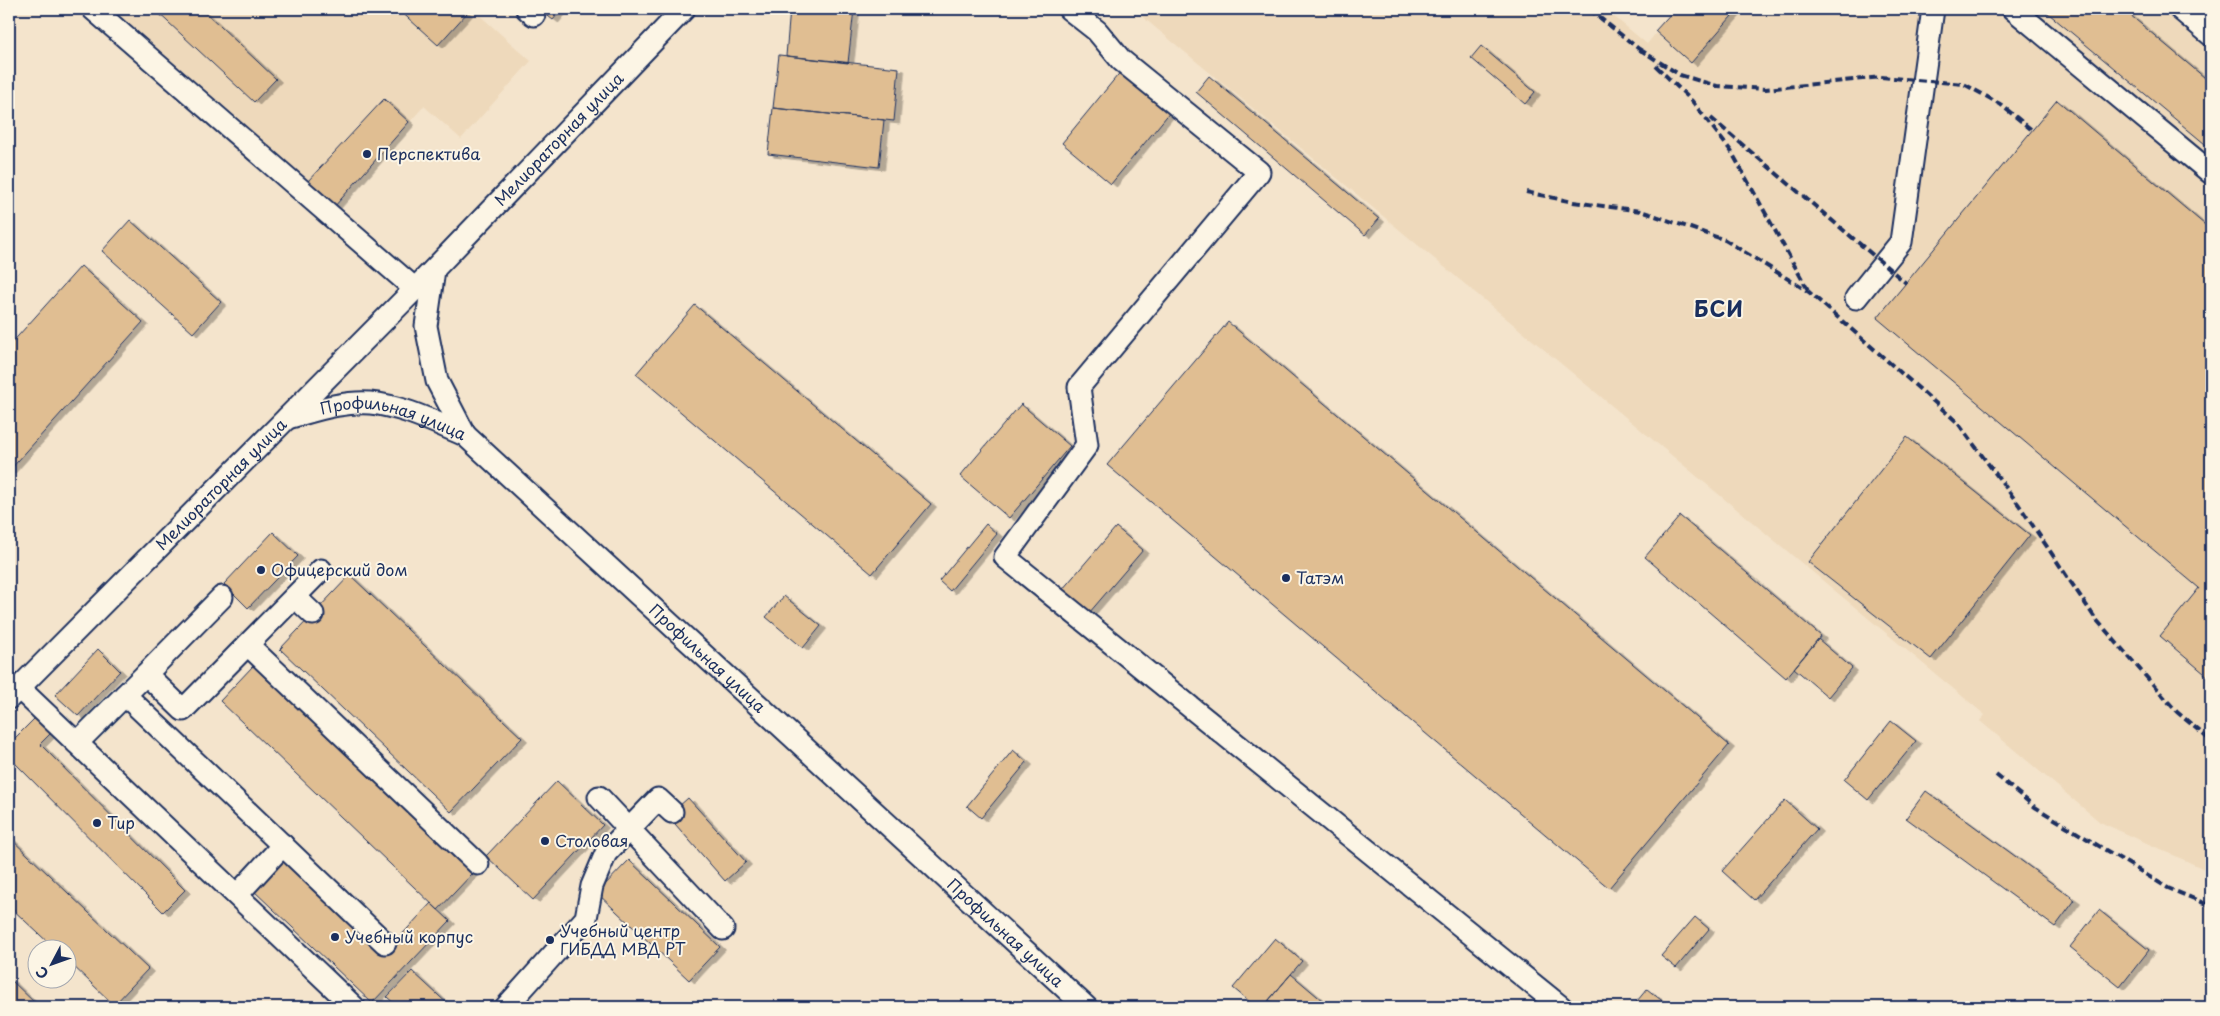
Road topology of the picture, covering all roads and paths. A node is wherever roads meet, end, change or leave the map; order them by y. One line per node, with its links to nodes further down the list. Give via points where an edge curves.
1 (92, 9): 10 (street)
2 (684, 9): 9 (street, Мелиораторная улица)
3 (1069, 9): 34 (street, via 1097,31 1121,60 1259,172 1079,387 1087,445 1005,556)
4 (1933, 9): 11 (street, via 1902,242)
5 (2013, 9): 8 (street)
6 (2180, 9): 7 (street)
7 (2211, 35)
8 (2211, 173)
9 (434, 270): 10 (street, Мелиораторная улица); 13 (street, via 426,326 437,381)
10 (415, 289): 12 (street, Мелиораторная улица)
11 (1856, 298)
12 (287, 418): 13 (street, Профильная улица, via 334,406 371,403 418,415); 20 (street, Мелиораторная улица)
13 (465, 435): 33 (street, Профильная улица)
14 (321, 570): 16 (street)
15 (222, 597): 19 (street)
16 (295, 597): 17 (street); 18 (street)
17 (313, 614)
18 (248, 645): 19 (street, via 183,710); 27 (street)
19 (146, 674): 21 (street)
20 (14, 693): 22 (street)
21 (125, 695): 22 (street); 26 (street)
22 (77, 743): 28 (street)
23 (599, 796): 25 (street)
24 (672, 812): 25 (street, via 658,799)
25 (627, 829): 29 (street); 32 (street, via 606,853 598,870 586,918)
26 (283, 845): 28 (street); 30 (street)
27 (478, 864)
28 (237, 895): 31 (street)
29 (723, 929)
30 (385, 943)
31 (354, 1007)
32 (506, 1007)
33 (1086, 1007)
34 (1561, 1007)

